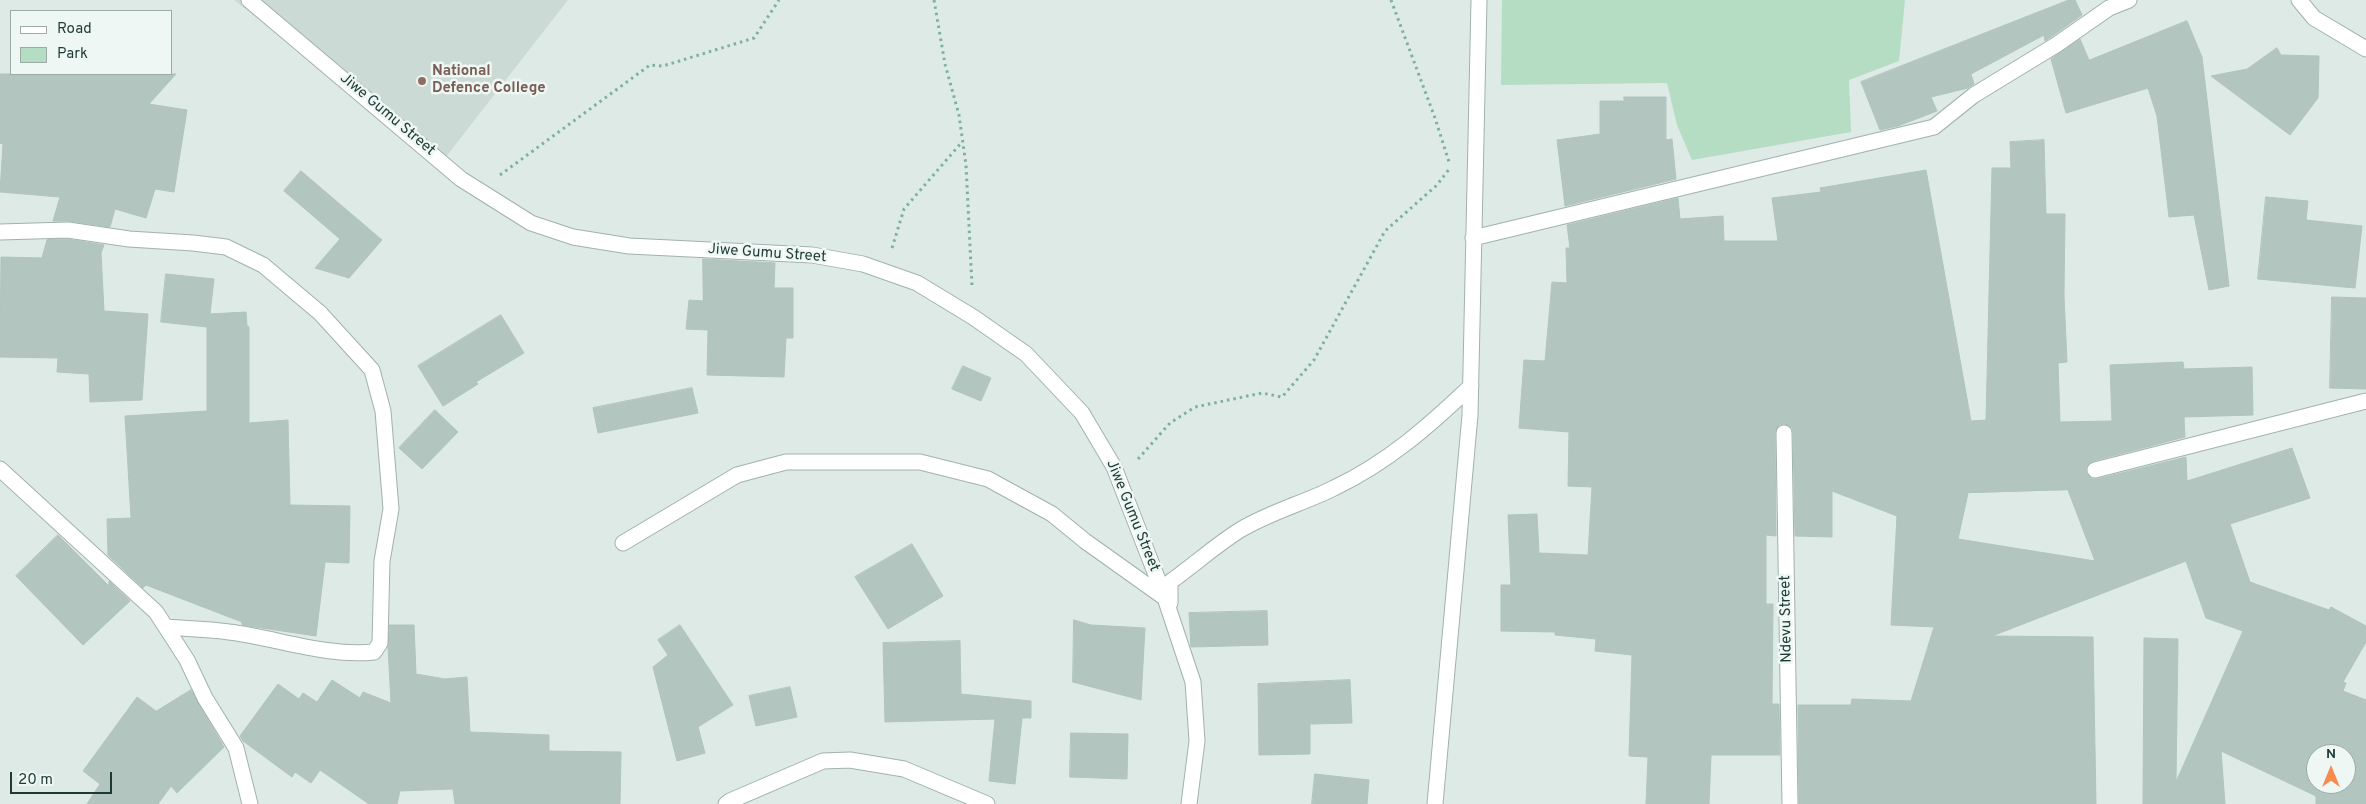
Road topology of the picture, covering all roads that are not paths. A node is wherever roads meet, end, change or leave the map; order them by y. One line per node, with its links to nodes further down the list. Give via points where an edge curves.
1 (249, 0): 14 (street, Jiwe Gumu Street, via 461,178 531,222 573,237 629,246 812,255 863,264 918,283 973,317 1026,354 1082,413 1114,467)
2 (1479, 0): 7 (street)
3 (2129, 0): 7 (street, via 2109,8 1974,95 1934,127)
4 (2299, 0): 5 (street, via 2314,18)
5 (2366, 48)
6 (0, 232): 16 (street, via 68,230 226,247 263,265 320,313 372,370 383,411 391,509 382,562 380,643 374,652 338,652 230,632)
7 (1474, 238): 8 (street)
8 (1471, 386): 15 (street, via 1428,427 1388,458 1334,489 1241,530 1212,550 1170,582); 21 (street)
9 (2366, 401): 12 (street)
10 (1784, 434): 22 (street, Ndevu Street)
11 (0, 469): 16 (street, via 156,612)
12 (2095, 470)
13 (623, 543): 14 (street, via 737,475 786,462 920,462 988,479 1052,514)
14 (1165, 598): 15 (street, Jiwe Gumu Street)
15 (1171, 614): 20 (street, Jiwe Gumu Street, via 1193,682 1197,741)
16 (168, 627): 17 (street, via 205,698 236,748)
17 (250, 804)
18 (726, 804): 19 (street, via 823,760 850,760 904,769)
19 (987, 804)
20 (1189, 804)
21 (1435, 804)
22 (1790, 804)

